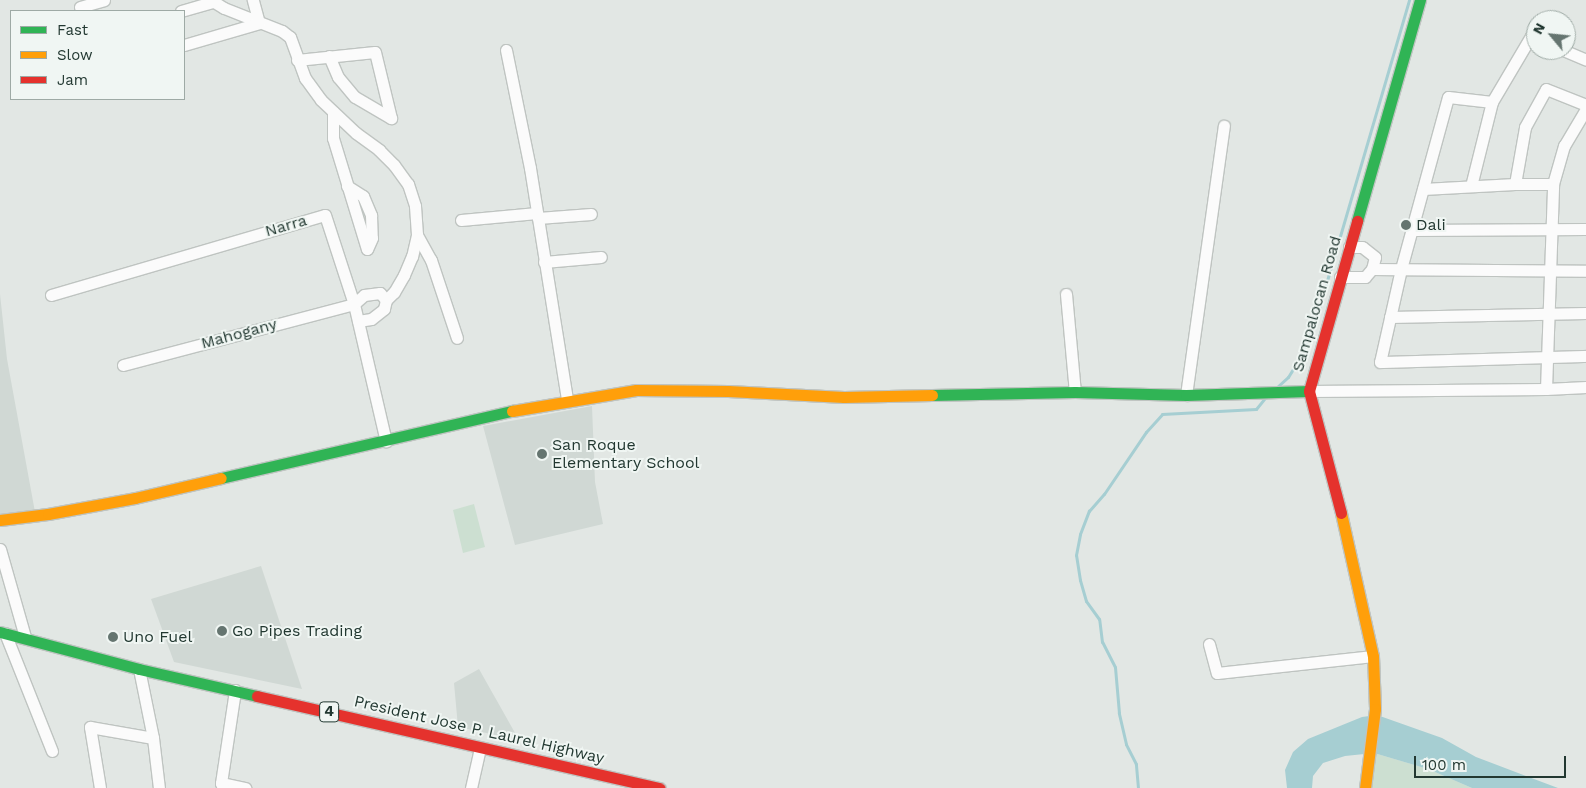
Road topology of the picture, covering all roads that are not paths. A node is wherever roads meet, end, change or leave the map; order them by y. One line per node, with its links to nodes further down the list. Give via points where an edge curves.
1 (104, 0): 5 (street)
2 (253, 0): 7 (street)
3 (1420, 0): 30 (main road, Sampalocan Road)
4 (212, 1): 6 (street); 7 (street)
5 (80, 6)
6 (183, 10)
7 (259, 23): 9 (street); 12 (street, via 290,37)
8 (1526, 44): 13 (street)
9 (185, 45)
10 (506, 50): 24 (street)
11 (329, 56): 11 (street, via 338,76 355,97 391,118 374,52); 12 (street)
12 (297, 60): 16 (street, via 305,78)
13 (1492, 102): 21 (street); 22 (street, via 1448,97)
14 (1586, 105): 18 (street, via 1546,89 1525,127)
15 (1586, 109): 19 (street, via 1564,146)
16 (333, 112): 20 (street, via 333,138); 29 (street, via 394,164 408,184 415,206)
17 (1224, 126): 54 (street)
18 (1515, 184): 19 (street); 21 (street)
19 (1552, 184): 26 (street)
20 (347, 186)
21 (1471, 186): 22 (street)
22 (1423, 189): 28 (street)
23 (591, 214): 24 (street)
24 (537, 216): 25 (street); 32 (street)
25 (461, 220)
26 (1550, 229): 27 (street); 28 (street); 35 (street)
27 (1586, 229)
28 (1412, 230): 34 (street)
29 (417, 235): 40 (street, via 404,275 394,292); 46 (street, via 431,260)
30 (1349, 247): 33 (street, via 1362,247 1375,257); 37 (main road, Sampalocan Road)
31 (601, 256): 32 (street)
32 (544, 262): 55 (street)
33 (1372, 269): 34 (street); 37 (street, via 1365,277)
34 (1401, 269): 35 (street); 44 (street)
35 (1549, 271): 36 (street); 43 (street)
36 (1586, 271)
37 (1340, 277): 52 (main road, Sampalocan Road)
38 (1066, 294): 53 (street)
39 (51, 295): 41 (street, Narra, via 325,215)
40 (383, 297): 41 (street, via 364,295); 45 (street, via 384,309 379,314)
41 (354, 304): 45 (street, Narra); 49 (street, Mahogany)
42 (1586, 313): 43 (street)
43 (1548, 314): 44 (street); 48 (street)
44 (1390, 318): 48 (street, via 1380,362)
45 (358, 321): 56 (street, Narra)
46 (457, 338)
47 (1586, 356): 48 (street)
48 (1547, 357): 51 (street)
49 (123, 365)
50 (1586, 387): 51 (street)
51 (1546, 389): 52 (street)
52 (1309, 391): 54 (main road); 62 (main road, Sampalocan Road, via 1354,565)
53 (1075, 392): 54 (main road); 55 (main road, via 844,396 636,390)
54 (1186, 395)
55 (567, 400): 56 (main road)
56 (386, 441): 57 (main road, via 135,498)
57 (0, 520)
58 (0, 549): 60 (street)
59 (3, 632): 60 (main road, President Jose P. Laurel Highway / 4); 67 (street)
60 (25, 637): 63 (main road, President Jose P. Laurel Highway / 4)
61 (1209, 644): 62 (street, via 1217,673)
62 (1373, 656): 74 (main road, Sampalocan Road, via 1375,709)
63 (139, 669): 64 (main road, President Jose P. Laurel Highway / 4); 65 (street)
64 (235, 690): 66 (main road, President Jose P. Laurel Highway / 4); 68 (street)
65 (153, 738): 69 (street, via 90,727); 70 (street)
66 (480, 748): 72 (street); 73 (main road, President Jose P. Laurel Highway / 4)
67 (52, 751)
68 (222, 785): 71 (street)
69 (100, 788)
70 (159, 788)
71 (245, 788)
72 (471, 788)
73 (660, 788)
74 (1365, 788)

